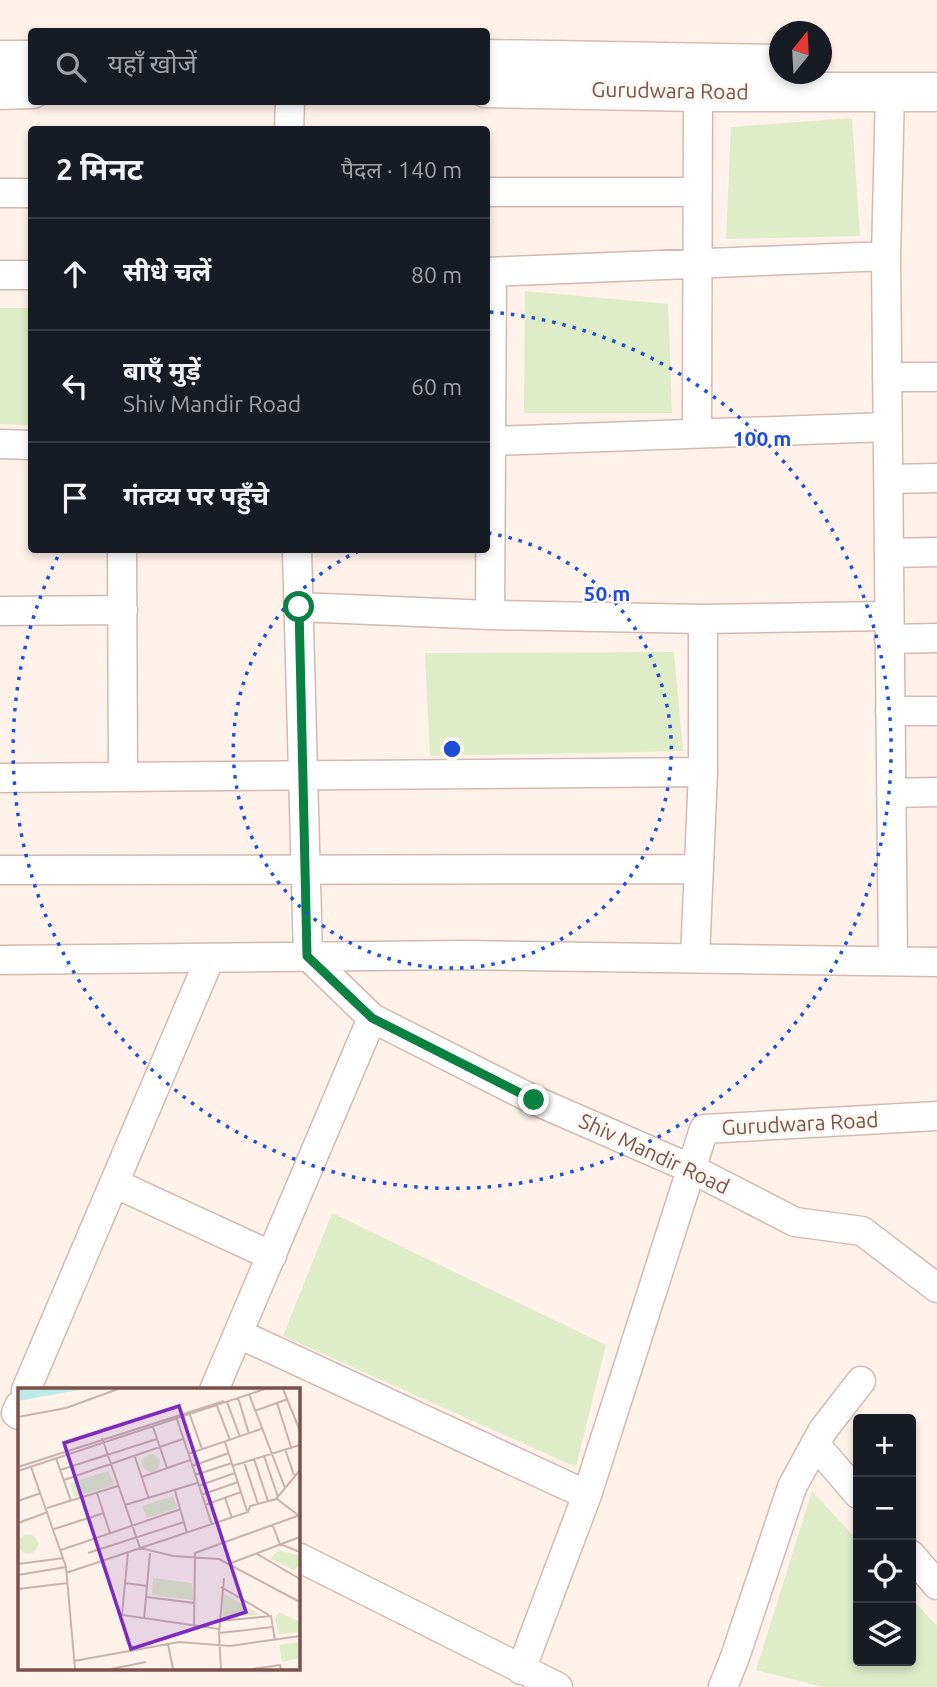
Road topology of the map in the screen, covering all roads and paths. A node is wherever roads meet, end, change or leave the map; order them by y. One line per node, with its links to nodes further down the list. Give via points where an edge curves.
1 (490, 59): 4 (street, Gurudwara Road)
2 (0, 60): 3 (street)
3 (28, 60)
4 (769, 64)
5 (832, 65): 6 (street)
6 (937, 67)
7 (490, 88): 11 (street, Gurudwara Road)
8 (28, 89): 9 (street)
9 (0, 90)
10 (890, 91): 11 (street, Gurudwara Road); 12 (street, Gurudwara Road); 19 (street)
11 (698, 92): 16 (street)
12 (937, 92)
13 (289, 105): 14 (street)
14 (289, 126)
15 (490, 192): 16 (street)
16 (696, 192): 20 (street)
17 (0, 193): 18 (street)
18 (28, 193)
19 (886, 256): 20 (street); 25 (street)
20 (697, 264): 21 (street); 28 (street)
21 (490, 272)
22 (0, 275): 23 (street)
23 (28, 275)
24 (490, 356): 29 (street)
25 (887, 377): 26 (street); 27 (street)
26 (937, 377)
27 (887, 427): 28 (street); 33 (street)
28 (697, 432): 29 (street)
29 (491, 441): 41 (street)
30 (0, 444): 31 (street)
31 (28, 444)
32 (937, 478): 33 (street)
33 (889, 479): 37 (street)
34 (937, 552): 37 (street)
35 (122, 553): 39 (street)
36 (297, 553): 38 (street)
37 (889, 553): 43 (street)
38 (299, 607): 41 (street); 48 (street)
39 (122, 610): 40 (street); 49 (street)
40 (0, 611)
41 (490, 615): 42 (street)
42 (703, 619): 43 (street); 47 (street)
43 (889, 627): 44 (street); 45 (street)
44 (937, 638)
45 (890, 711): 46 (street); 52 (street)
46 (937, 711)
47 (703, 772): 48 (street); 54 (street)
48 (303, 774): 49 (street); 53 (street)
49 (123, 777): 50 (street)
50 (0, 778)
51 (937, 792): 52 (street)
52 (891, 793): 60 (street)
53 (305, 868): 54 (street); 55 (street); 56 (street)
54 (699, 869): 58 (street)
55 (0, 870)
56 (307, 956): 57 (street); 58 (street); 62 (street, Shiv Mandir Road)
57 (209, 958): 59 (street); 65 (street)
58 (695, 958): 60 (street)
59 (0, 960)
60 (892, 961): 61 (street)
61 (937, 962)
62 (372, 1018): 64 (street, Shiv Mandir Road, via 534,1100); 66 (street)
63 (937, 1116): 64 (street, Gurudwara Road, via 704,1129)
64 (691, 1169): 67 (street, Shiv Mandir Road, via 796,1222 862,1231); 74 (street)
65 (114, 1183): 66 (street); 70 (street)
66 (272, 1256): 68 (street)
67 (937, 1289)
68 (239, 1334): 71 (street); 74 (street)
69 (861, 1381): 72 (street)
70 (27, 1388)
71 (215, 1388)
72 (815, 1444): 73 (street); 80 (street, via 792,1487)
73 (853, 1488)
74 (587, 1495): 78 (street)
75 (299, 1558): 78 (street)
76 (916, 1561): 77 (street)
77 (937, 1585)
78 (521, 1670): 79 (street)
79 (558, 1687)
80 (723, 1687)

